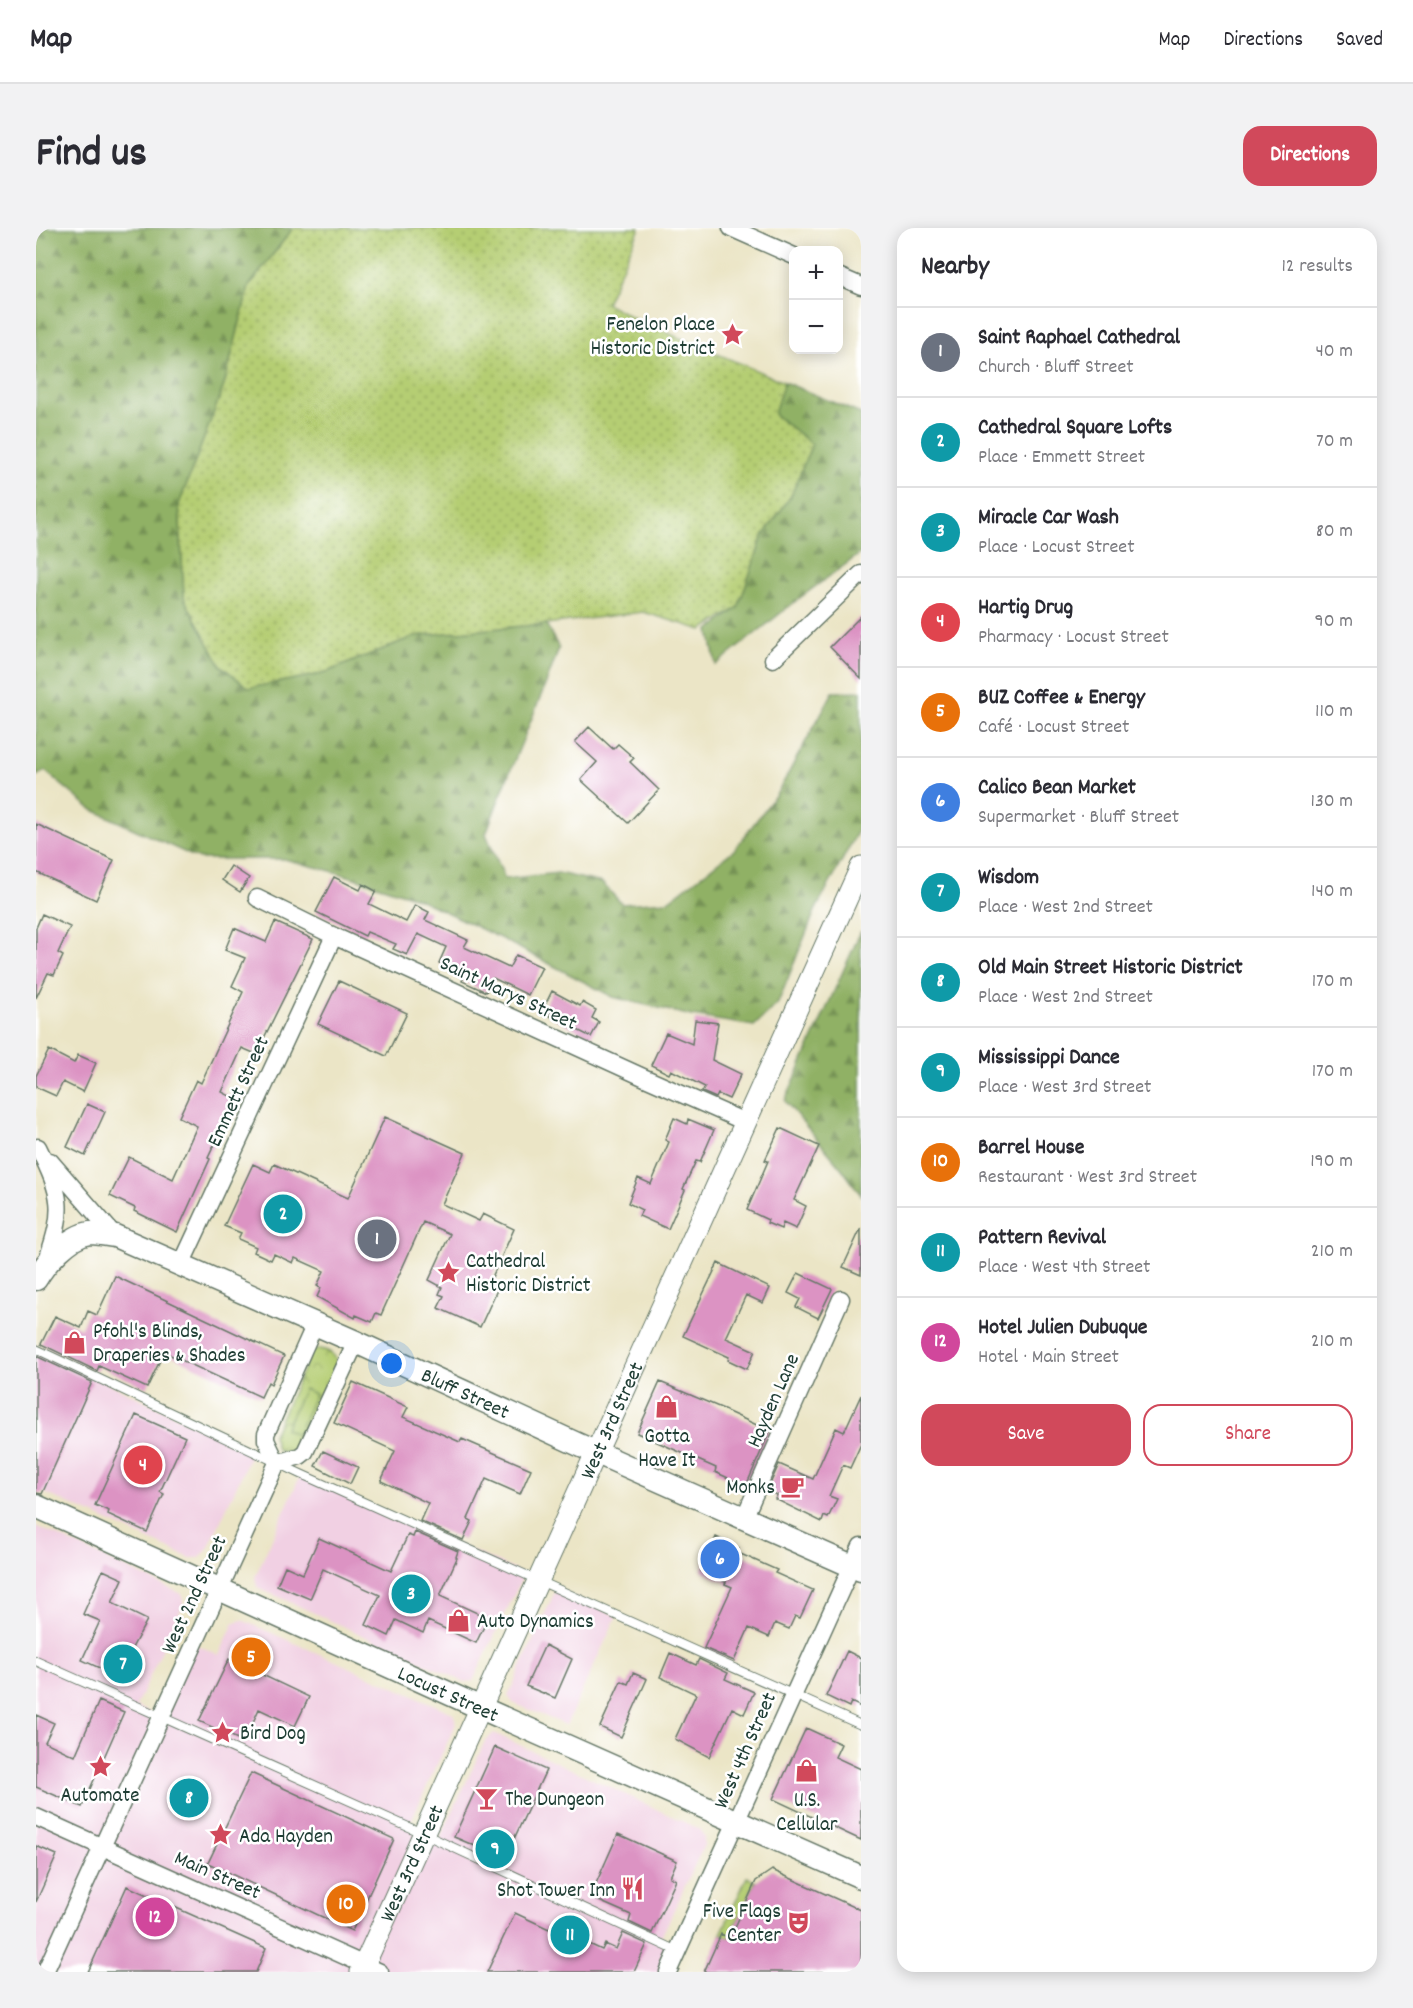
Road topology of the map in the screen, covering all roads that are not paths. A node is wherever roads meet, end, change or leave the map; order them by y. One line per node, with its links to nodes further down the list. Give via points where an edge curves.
1 (731, 228): 2 (street)
2 (789, 254)
3 (843, 278): 4 (street)
4 (861, 286)
5 (861, 573): 6 (street)
6 (773, 658)
7 (861, 867): 10 (street, West 3rd Street)
8 (257, 898): 9 (street, Saint Marys Street)
9 (334, 936): 10 (street, Saint Marys Street); 13 (street, Emmett Street)
10 (745, 1122): 19 (street, West 3rd Street)
11 (37, 1146): 12 (street, Bluff Street); 14 (street, via 51,1172 60,1208 58,1230)
12 (115, 1236): 13 (main road, Bluff Street); 14 (main road, via 90,1233 79,1237 64,1246)
13 (181, 1264): 16 (main road, Bluff Street)
14 (40, 1272)
15 (841, 1299): 22 (street, Hayden Lane)
16 (315, 1324): 17 (main road, Bluff Street); 20 (street, via 266,1434)
17 (356, 1342): 19 (main road, Bluff Street); 20 (street, via 305,1452)
18 (36, 1349): 20 (lane)
19 (598, 1453): 22 (main road, Bluff Street); 25 (street, West 3rd Street)
20 (278, 1463): 25 (lane); 26 (street, West 2nd Street)
21 (36, 1506): 26 (main road, Locust Street)
22 (744, 1518): 24 (main road, Bluff Street)
23 (861, 1546): 24 (street, West 4th Street)
24 (856, 1568): 28 (street, West 4th Street)
25 (539, 1581): 28 (lane); 29 (street, West 3rd Street)
26 (220, 1589): 29 (main road, Locust Street); 30 (street, West 2nd Street)
27 (36, 1661): 30 (lane)
28 (793, 1695): 31 (lane); 33 (street, West 4th Street)
29 (481, 1708): 33 (main road, Locust Street); 34 (street, West 3rd Street)
30 (161, 1718): 34 (lane); 35 (street, West 2nd Street)
31 (861, 1725)
32 (36, 1817): 35 (street, Main Street)
33 (736, 1822): 36 (main road, Locust Street); 37 (street, West 4th Street)
34 (424, 1834): 37 (lane); 38 (street, West 3rd Street)
35 (102, 1846): 38 (street, Main Street); 39 (street, West 2nd Street)
36 (861, 1877)
37 (677, 1951): 40 (street, West 4th Street)
38 (369, 1970)
39 (45, 1972)
40 (668, 1972)

